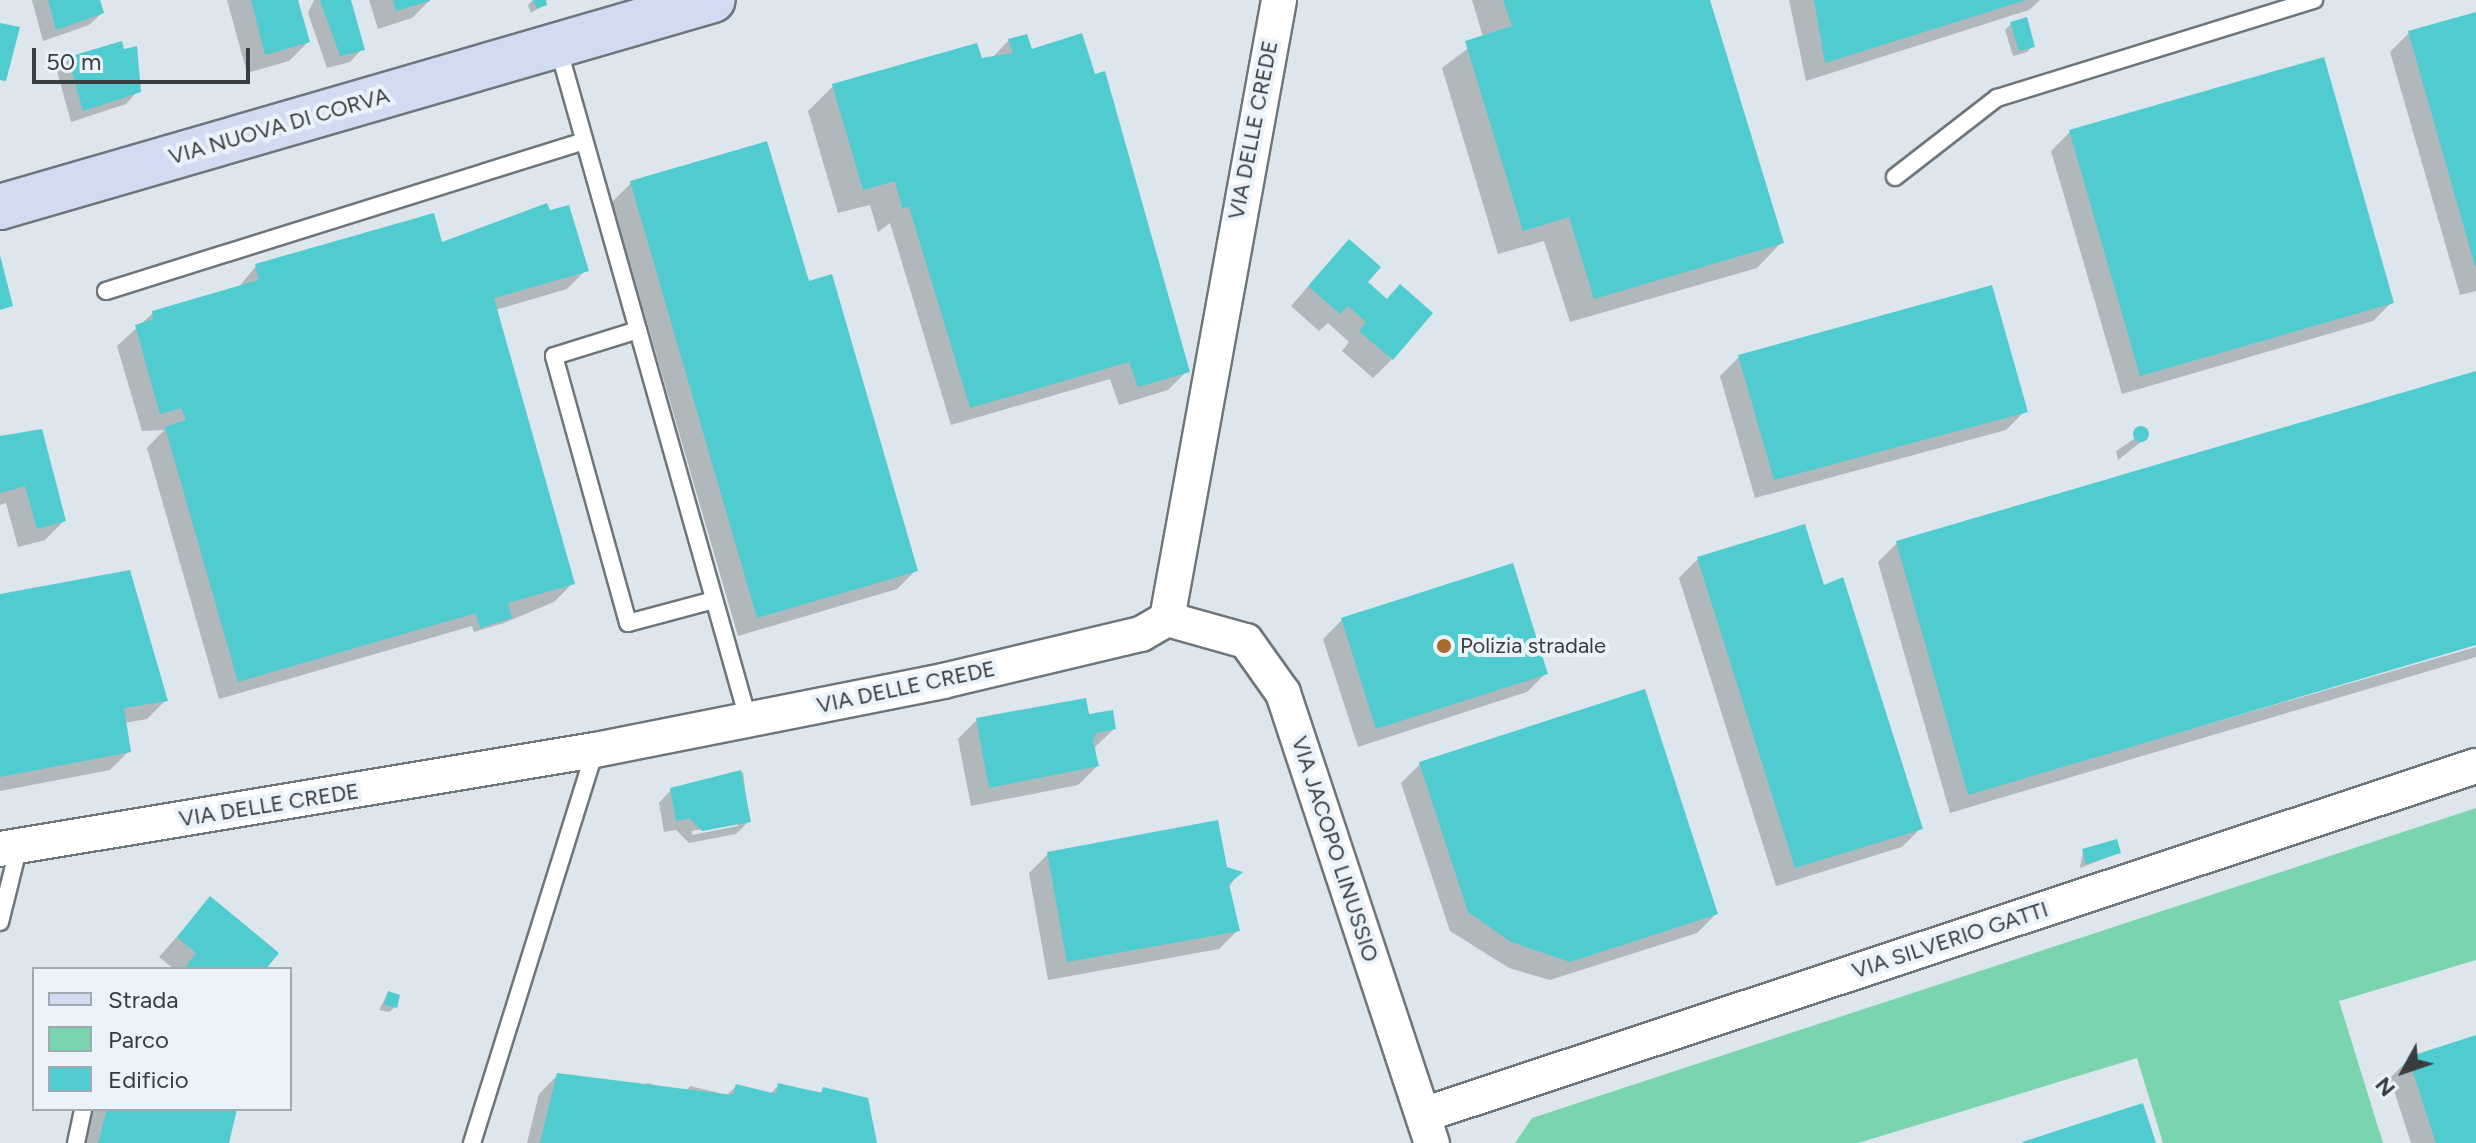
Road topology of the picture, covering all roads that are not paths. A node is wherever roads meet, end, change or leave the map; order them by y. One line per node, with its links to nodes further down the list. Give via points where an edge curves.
1 (713, 0): 4 (main road, VIA NUOVA DI CORVA)
2 (1279, 0): 11 (street, VIA DELLE CREDE)
3 (2314, 0): 6 (lane, via 1997,98)
4 (557, 45): 5 (lane); 7 (main road, VIA NUOVA DI CORVA)
5 (584, 141): 8 (lane); 9 (lane)
6 (1895, 177)
7 (0, 207)
8 (106, 291)
9 (638, 330): 10 (lane); 10 (lane, via 554,356 628,623)
10 (714, 600): 12 (lane)
11 (1167, 619): 12 (street, VIA DELLE CREDE, via 1141,634); 18 (street, VIA JACOPO LINUSSIO, via 1246,641 1283,693)
12 (748, 719): 13 (street, VIA DELLE CREDE)
13 (595, 750): 15 (street, VIA DELLE CREDE); 20 (lane)
14 (2476, 766): 18 (street, VIA SILVERIO GATTI)
15 (10, 848): 16 (lane, VIA DELLE CREDE)
16 (0, 922)
17 (83, 1111): 19 (lane)
18 (1428, 1129)
19 (76, 1143)
20 (472, 1143)

